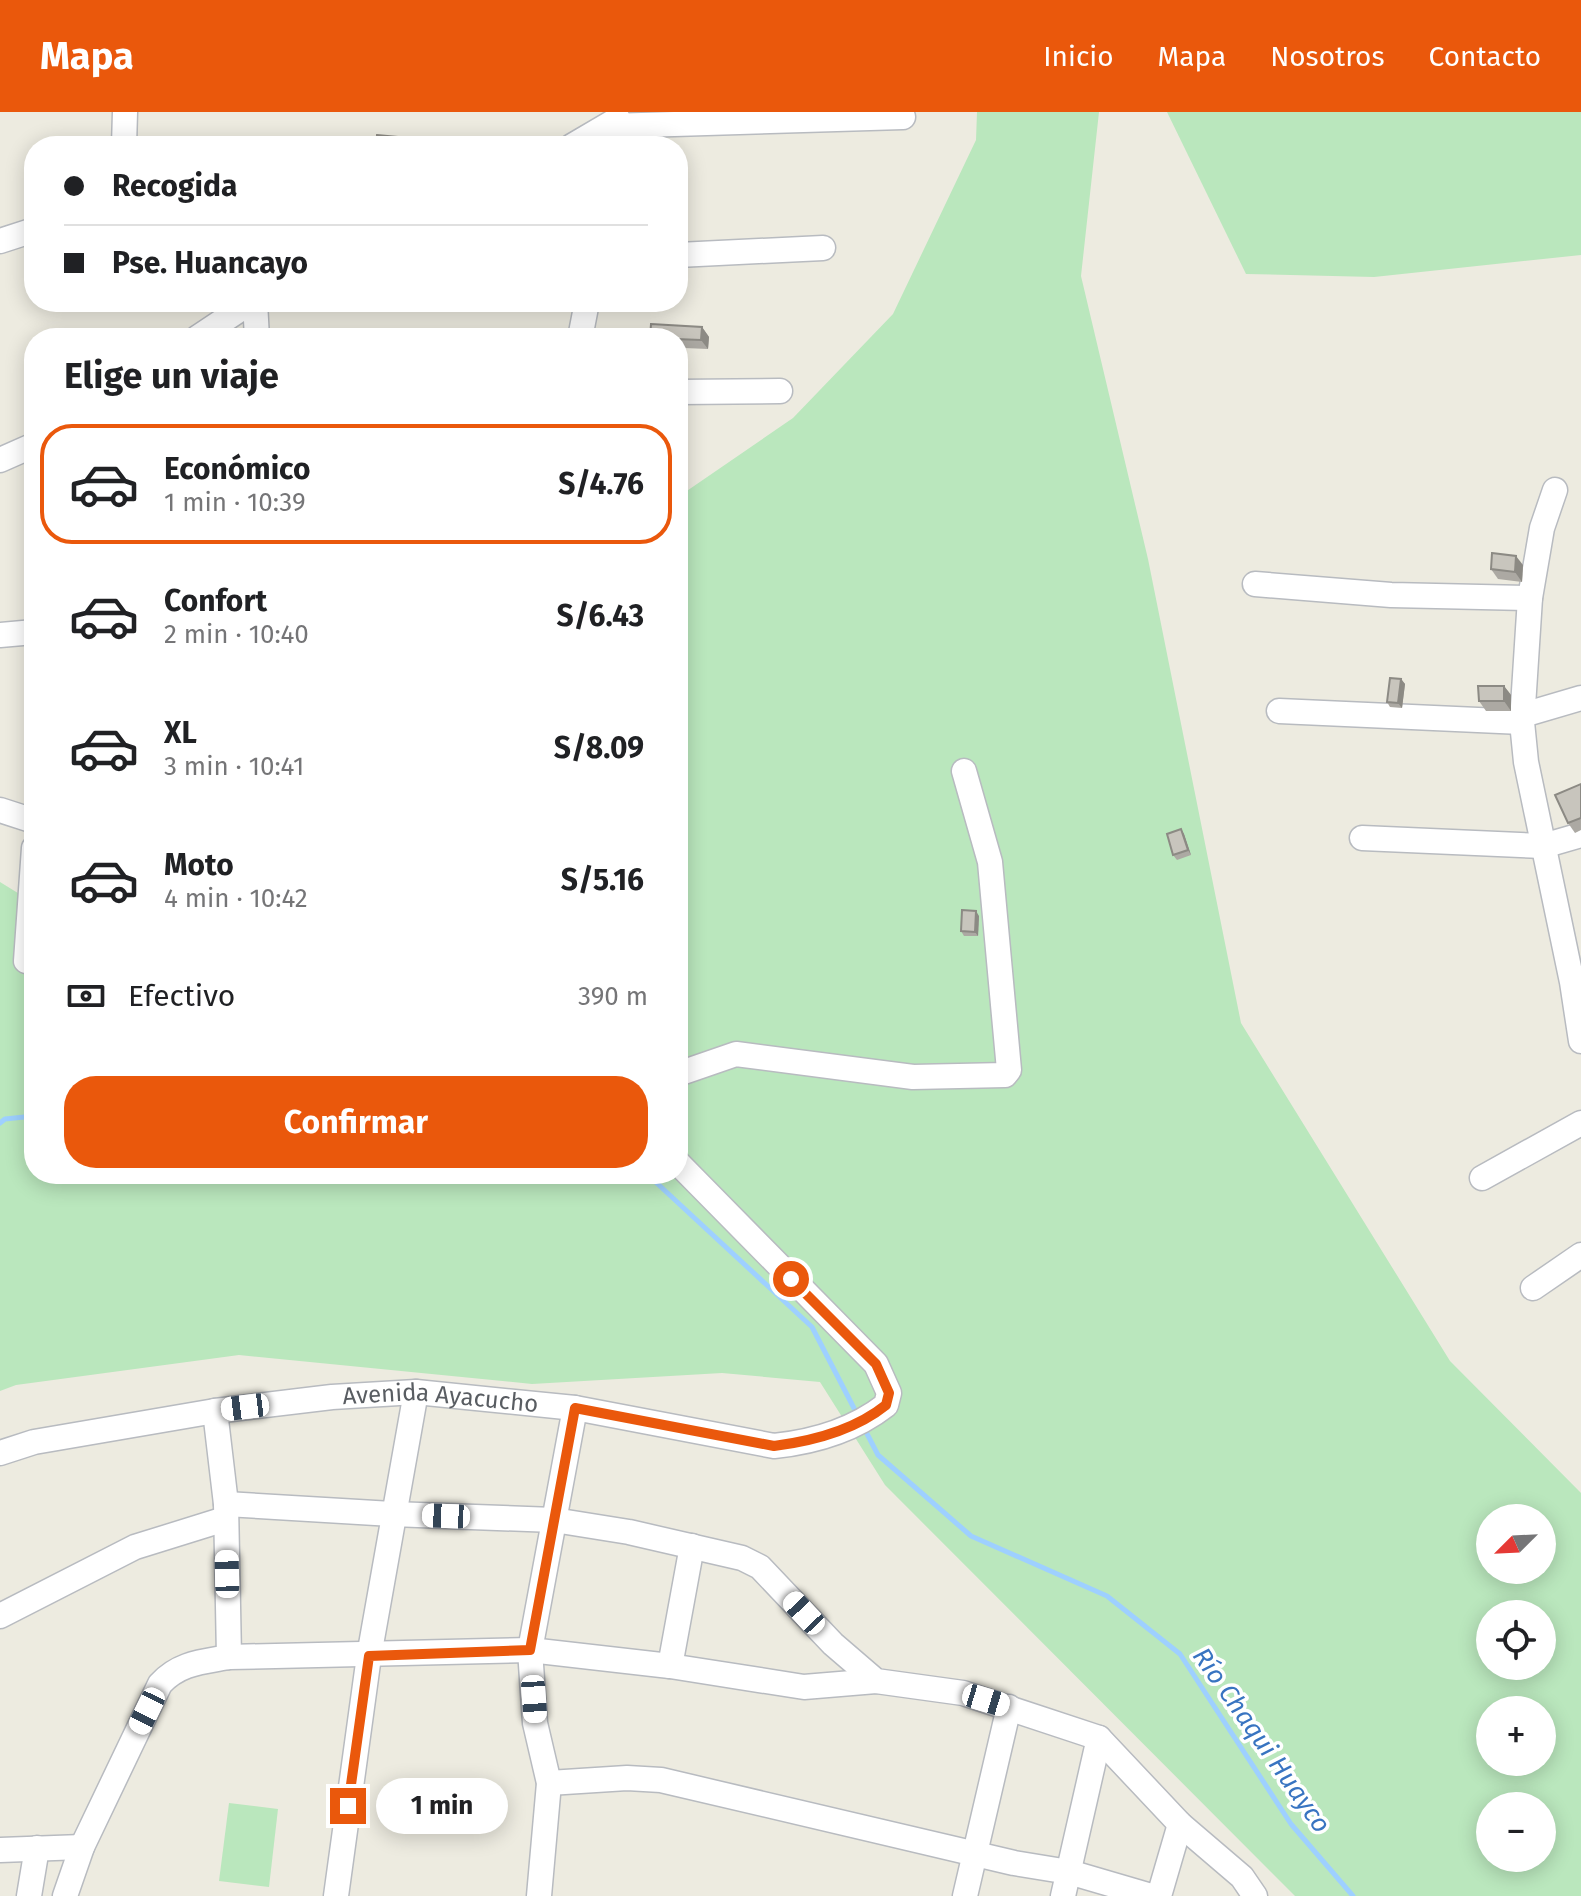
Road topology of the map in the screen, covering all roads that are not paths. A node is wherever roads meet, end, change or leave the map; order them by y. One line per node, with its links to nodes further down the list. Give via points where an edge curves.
1 (125, 112): 4 (street)
2 (903, 117): 3 (street)
3 (614, 128): 5 (street)
4 (124, 136)
5 (595, 136)
6 (24, 233): 7 (street)
7 (0, 241)
8 (823, 248): 9 (street)
9 (688, 255)
10 (237, 312): 11 (street)
11 (213, 328)
12 (780, 391): 13 (street)
13 (688, 392)
14 (24, 449): 15 (street)
15 (0, 460)
16 (1555, 490): 18 (street, via 1542,528)
17 (1255, 584): 18 (street, via 1391,595)
18 (1530, 598): 23 (street)
19 (24, 633): 20 (street)
20 (0, 635)
21 (1581, 698): 23 (street)
22 (1279, 711): 23 (street)
23 (1522, 718): 29 (street)
24 (964, 771): 32 (street, via 990,862 1009,1070 1005,1075 913,1077 736,1054)
25 (0, 810): 26 (street)
26 (24, 818)
27 (1581, 835): 29 (street)
28 (1362, 838): 29 (street)
29 (1543, 846): 30 (street)
30 (1576, 980): 31 (street)
31 (1581, 1041)
32 (688, 1071)
33 (1581, 1123): 35 (street)
34 (688, 1173): 39 (street, Avenida Ayacucho, via 876,1364 889,1393 886,1405 839,1431 774,1446)
35 (1482, 1178)
36 (1581, 1255): 37 (street)
37 (1533, 1288)
38 (416, 1392): 39 (street, Avenida Ayacucho); 40 (street, Avenida Ayacucho); 43 (street)
39 (575, 1408): 44 (street)
40 (215, 1411): 41 (street, Avenida Ayacucho, via 34,1442); 42 (street)
41 (0, 1453)
42 (226, 1512): 43 (street); 46 (street, via 135,1547); 49 (street)
43 (392, 1514): 44 (street); 48 (street)
44 (554, 1520): 45 (street); 47 (street)
45 (692, 1546): 50 (street); 51 (street, via 760,1567)
46 (0, 1616)
47 (530, 1650): 48 (street); 50 (street); 54 (street, via 535,1723)
48 (369, 1656): 49 (street); 63 (street)
49 (229, 1657): 56 (street, via 183,1665 160,1684)
50 (670, 1666): 51 (street, via 804,1687)
51 (876, 1681): 52 (street, via 963,1693)
52 (1009, 1707): 53 (street); 59 (street)
53 (1099, 1738): 55 (street); 60 (street)
54 (549, 1783): 59 (street, via 661,1780); 64 (street)
55 (1180, 1824): 68 (street); 69 (street, via 1242,1877)
56 (82, 1847): 57 (street); 62 (street)
57 (37, 1848): 58 (street); 61 (street)
58 (0, 1850)
59 (975, 1853): 60 (street); 65 (street)
60 (1069, 1872): 66 (street); 67 (street)
61 (29, 1896)
62 (65, 1896)
63 (336, 1896)
64 (539, 1896)
65 (965, 1896)
66 (1063, 1896)
67 (1151, 1896)
68 (1159, 1896)
69 (1255, 1896)

